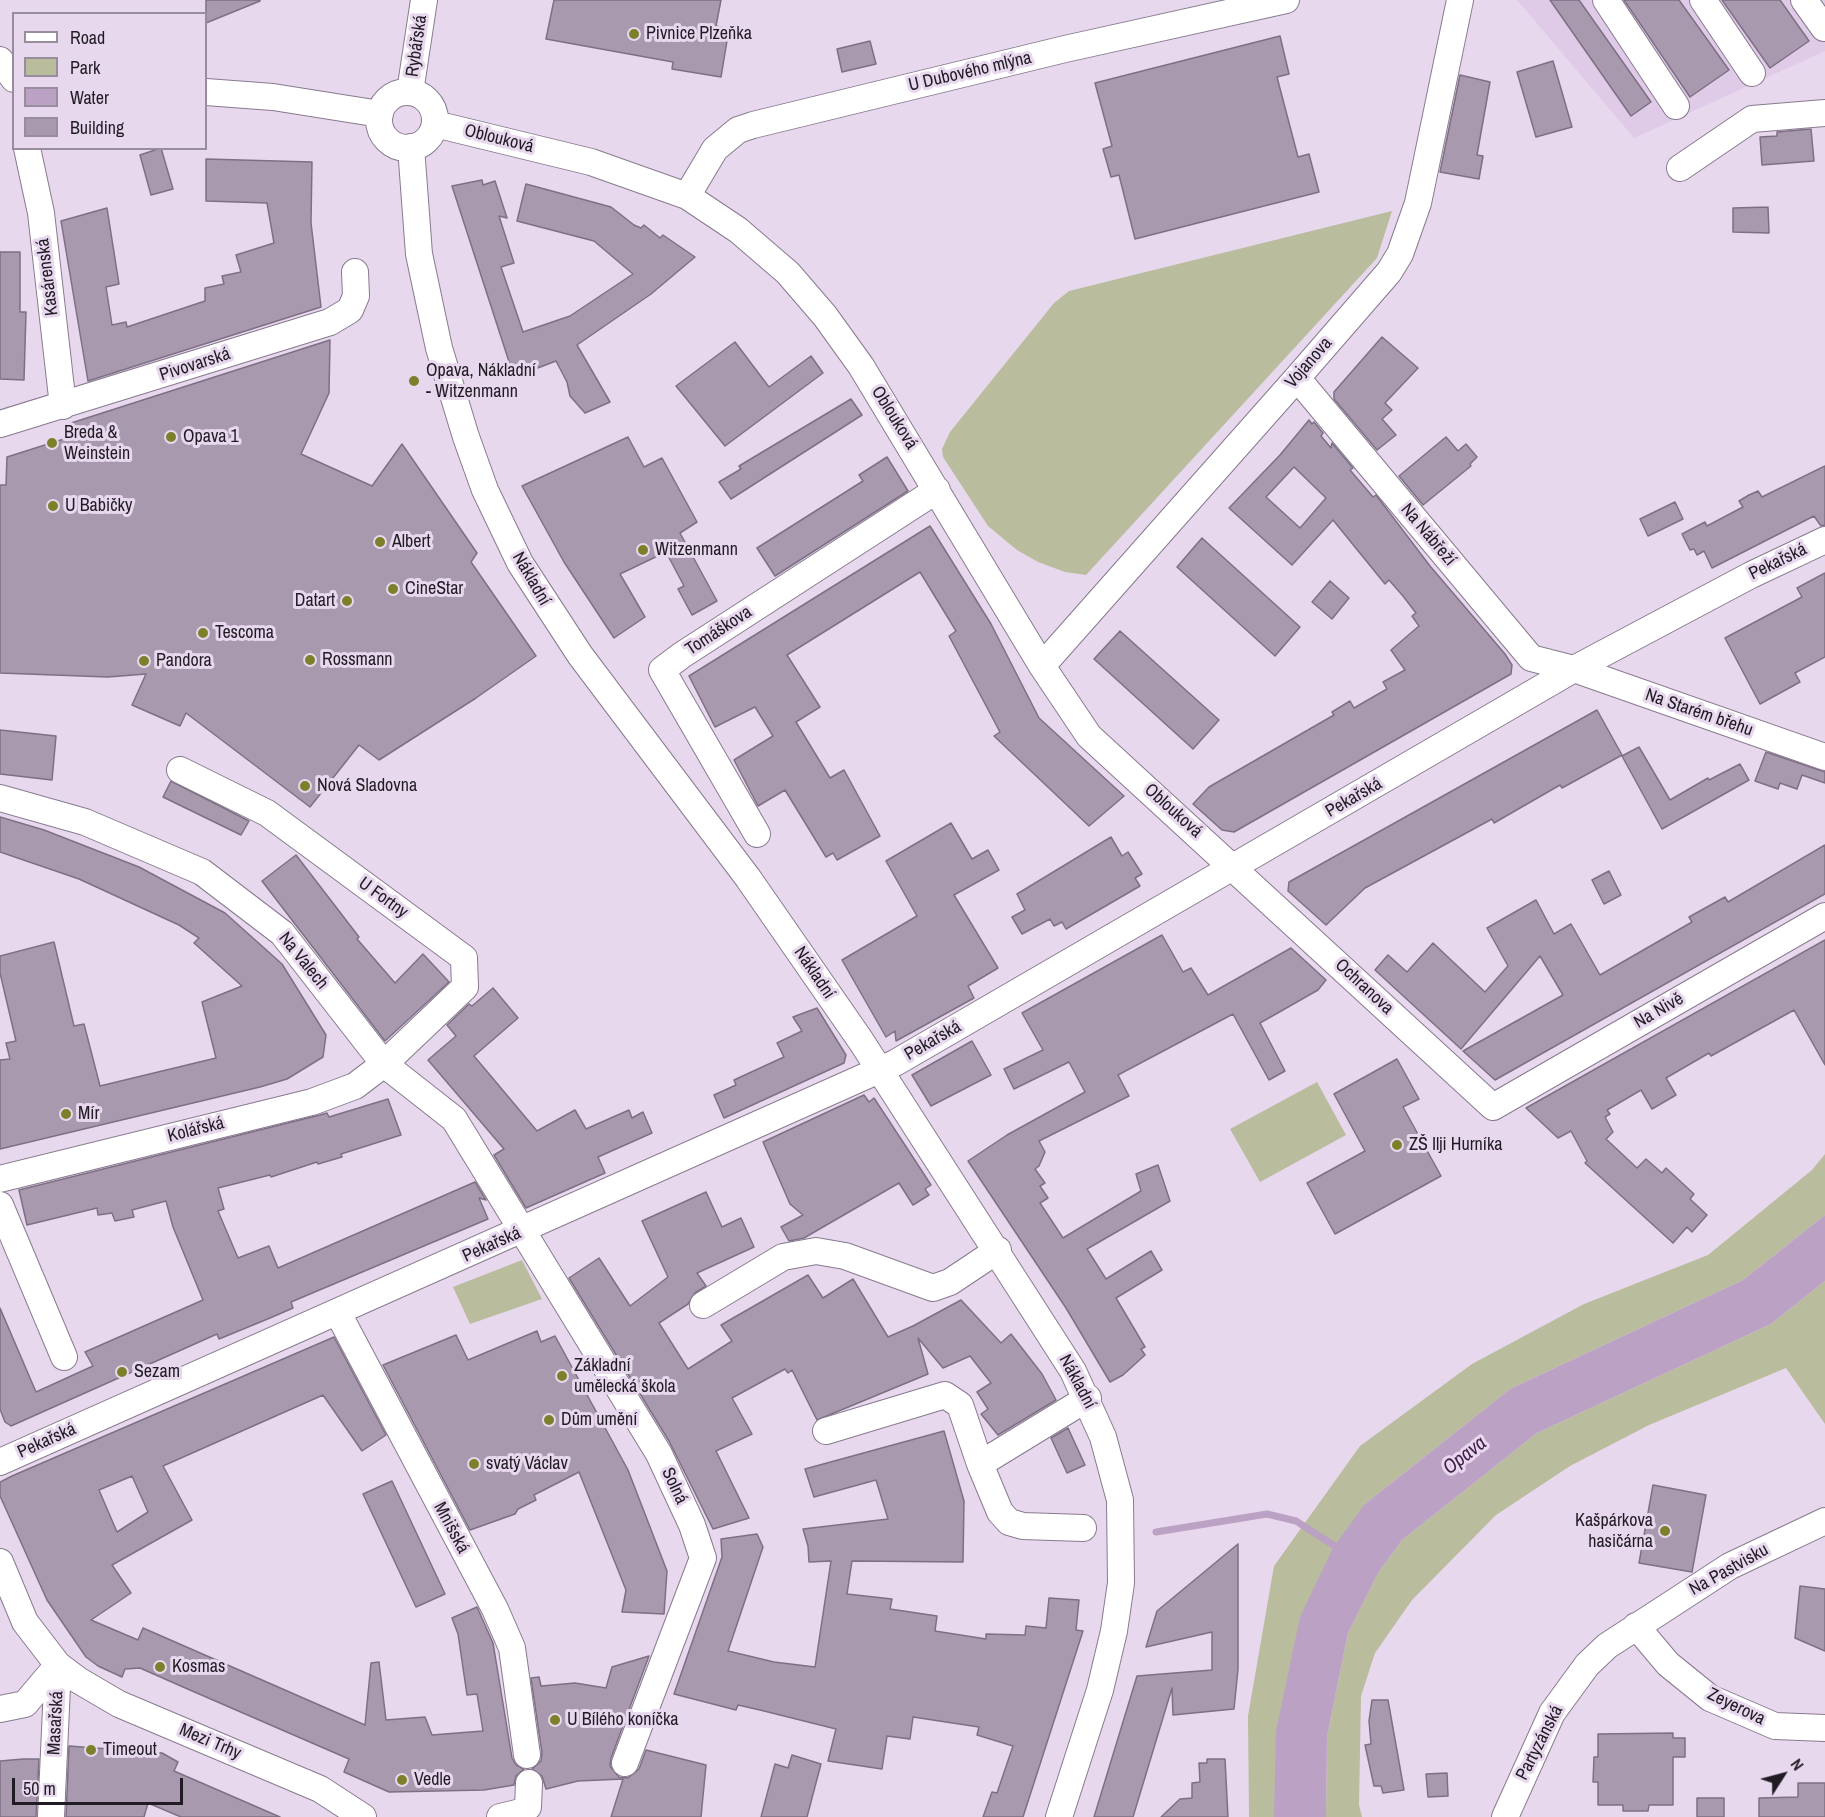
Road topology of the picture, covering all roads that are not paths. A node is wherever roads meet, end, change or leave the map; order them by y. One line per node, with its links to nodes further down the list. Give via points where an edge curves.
1 (424, 0): 12 (street, Rybářská)
2 (1286, 0): 20 (street, U Dubového mlýna, via 753,125 738,130 715,148)
3 (1460, 0): 22 (street, Vojanova, via 1418,202 1400,254 1389,272)
4 (1606, 0): 13 (street)
5 (1703, 0): 9 (street)
6 (1804, 0): 7 (street)
7 (1824, 28)
8 (0, 60): 10 (street)
9 (1752, 73)
10 (12, 76)
11 (207, 92): 15 (street, via 273,97)
12 (410, 92): 15 (street, via 388,99); 16 (street, via 430,103)
13 (1676, 106)
14 (1825, 113): 19 (street, via 1752,119)
15 (380, 114): 17 (street, via 381,129 390,141)
16 (435, 124): 17 (street, via 424,142); 20 (street, Oblouková, via 591,162)
17 (411, 147): 36 (street, Nákladní, via 419,254 439,348 485,490 520,563 580,655 748,878)
18 (27, 150): 23 (street, Kasárenská, via 41,213)
19 (1680, 168)
20 (687, 196): 25 (street, Oblouková, via 738,230 788,273 825,316 861,366)
21 (355, 272): 23 (street, Pivovarská, via 356,296 350,310 330,322)
22 (1296, 378): 27 (street, Vojanova); 28 (street, Na Nábřeží, via 1531,658)
23 (63, 406): 24 (street, Pivovarská)
24 (0, 424)
25 (937, 490): 27 (street, Oblouková); 32 (street, Tomáškova, via 662,670)
26 (1825, 540): 28 (street, Pekařská)
27 (1042, 666): 33 (street, Oblouková, via 1089,736)
28 (1574, 669): 29 (street, Na Starém břehu); 33 (street, Pekařská)
29 (1825, 757)
30 (180, 770): 35 (street, U Fortny, via 267,813 464,958 465,987)
31 (0, 798): 35 (street, Na Valech, via 85,822 201,872 282,933)
32 (757, 834)
33 (1235, 867): 36 (street, Pekařská); 37 (street, Ochranova)
34 (1825, 916): 37 (street, Na Nivě)
35 (384, 1064): 38 (street, Kolářská, via 356,1086 312,1102); 40 (street, Na Valech, via 454,1119)
36 (880, 1070): 40 (street, Pekařská); 41 (street, Nákladní)
37 (1493, 1107)
38 (0, 1179)
39 (0, 1205): 44 (street)
40 (521, 1232): 43 (street, Pekařská); 57 (street, Solná, via 659,1454 703,1558)
41 (998, 1250): 42 (street, via 950,1282 933,1288 845,1256 816,1251 783,1257); 45 (street, Nákladní)
42 (704, 1305)
43 (338, 1313): 47 (street, Pekařská); 56 (street, Mnišská, via 512,1648)
44 (64, 1357)
45 (1088, 1398): 48 (street); 62 (street, Nákladní, via 1114,1470 1120,1500 1121,1583 1100,1690)
46 (826, 1431): 48 (street, via 945,1395 960,1405)
47 (0, 1462)
48 (980, 1464): 50 (street, via 1000,1512 1009,1522)
49 (1825, 1521): 52 (street, Na Pastvisku, via 1730,1566)
50 (1083, 1528)
51 (0, 1562): 53 (street, Mezi Trhy, via 25,1622)
52 (1636, 1626): 55 (street, Zeyerova, via 1668,1664 1710,1698 1775,1726); 63 (street, Partyzánská, via 1587,1665 1552,1713)
53 (58, 1665): 54 (street, via 25,1704); 59 (street, Masařská); 60 (street, Mezi Trhy, via 100,1695 320,1788)
54 (0, 1709)
55 (1825, 1728)
56 (527, 1755)
57 (626, 1763)
58 (529, 1783): 61 (street, via 528,1807)
59 (51, 1817)
60 (363, 1817)
61 (500, 1817)
62 (1059, 1817)
63 (1505, 1817)

